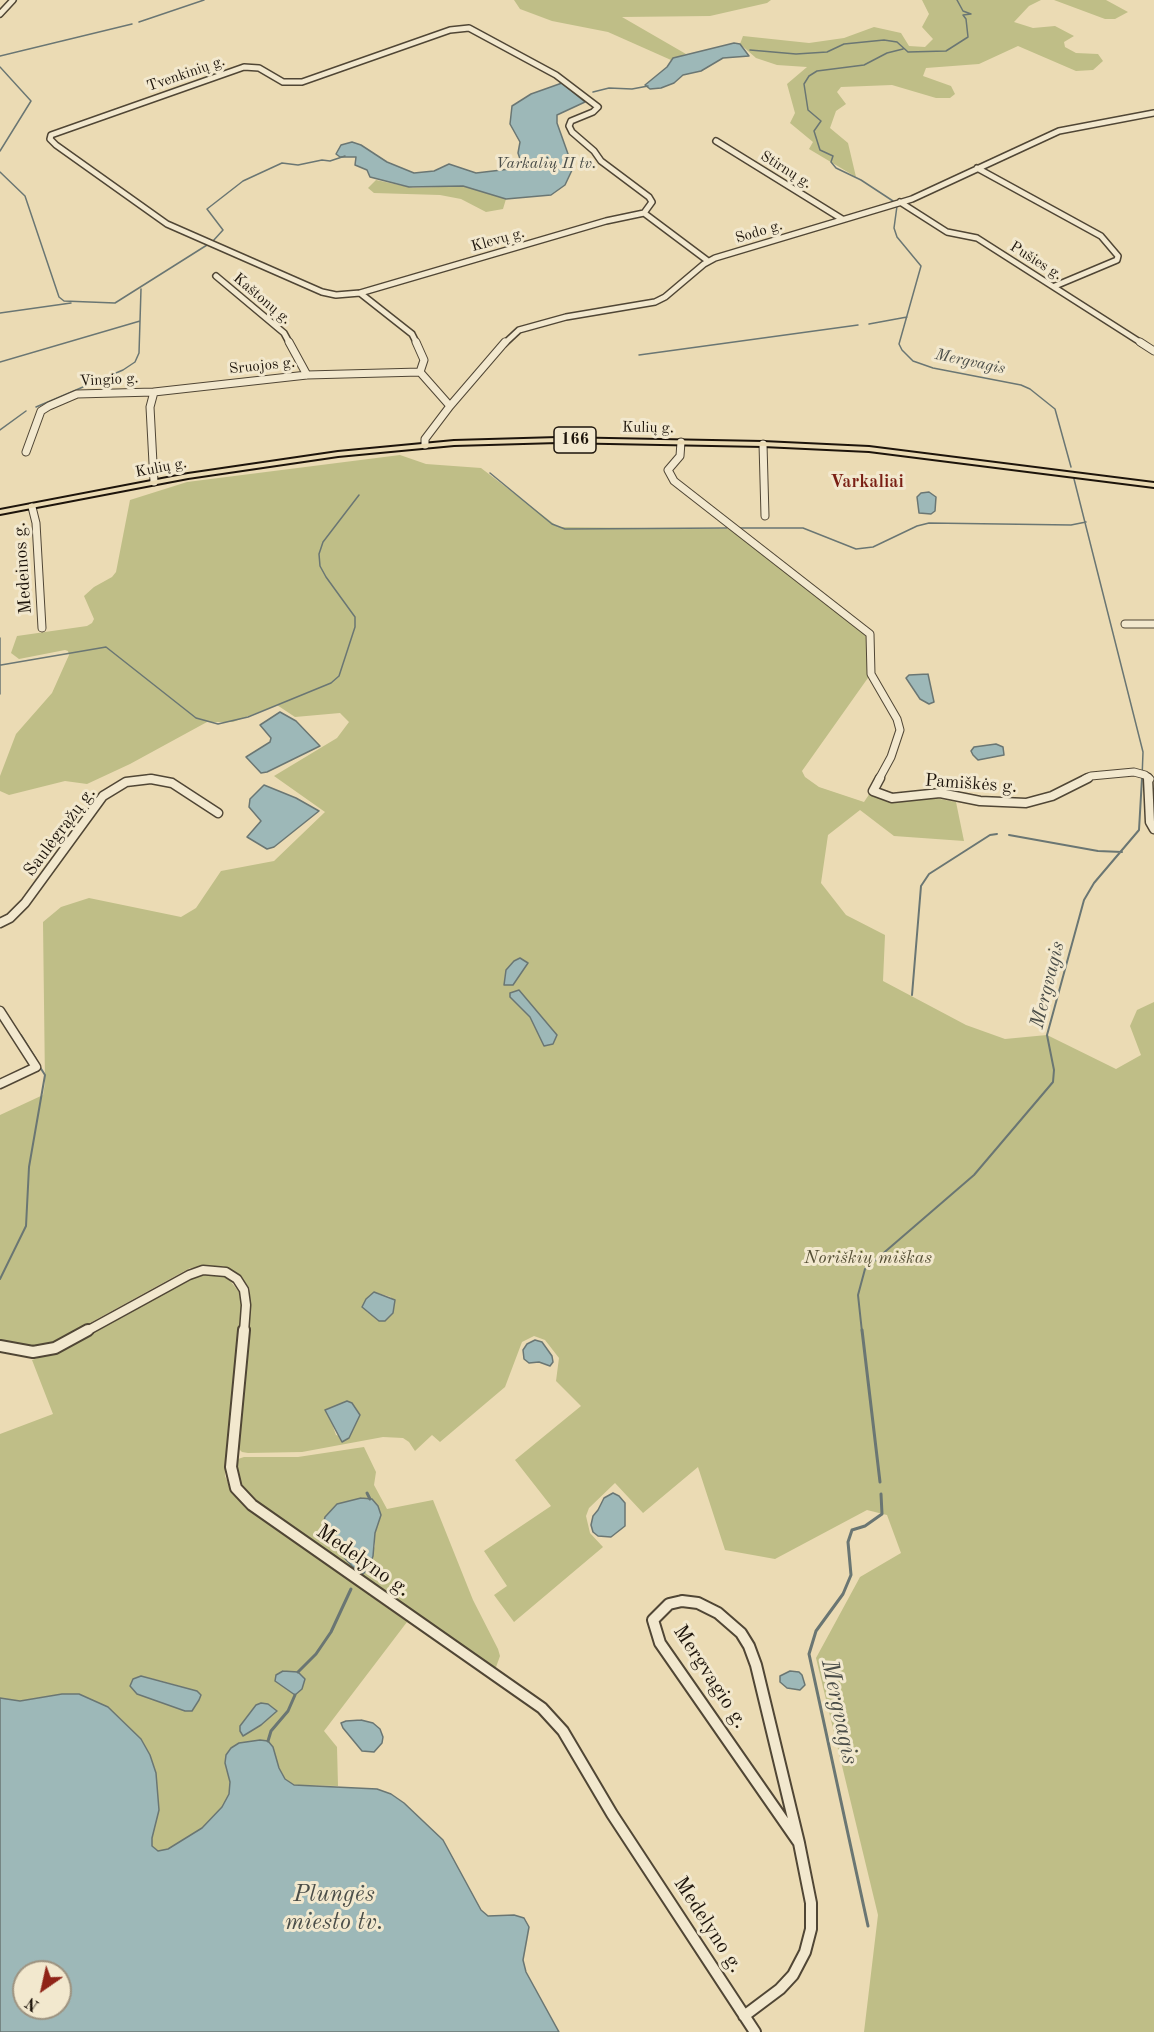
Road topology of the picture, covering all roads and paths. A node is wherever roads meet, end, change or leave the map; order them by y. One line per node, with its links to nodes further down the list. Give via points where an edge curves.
1 (12, 0): 2 (street)
2 (0, 14)
3 (1154, 112): 5 (street, Sodo g., via 1059,131)
4 (716, 141): 8 (street, Stirnų g.)
5 (977, 168): 6 (street, Sodo g.); 11 (street, via 1101,236 1118,256 1117,260)
6 (900, 202): 8 (street, Sodo g.); 11 (street, Pušies g., via 947,232 976,238)
7 (644, 213): 9 (street); 12 (street, Klevų g.); 12 (street, Tvenkinių g., via 652,202 649,197 601,161 569,126 571,121 598,107 556,75 469,28 450,30 302,82 283,82 259,68 244,67 51,135 56,145 167,224 322,292)
8 (842, 219): 9 (street, Sodo g.)
9 (708, 261): 17 (street, Sodo g., via 655,302 566,317 514,333)
10 (216, 276): 15 (street, Kaštonų g., via 284,333)
11 (1055, 286): 13 (street, Pušies g.)
12 (360, 292): 14 (street, via 412,334 424,360)
13 (1154, 351)
14 (420, 372): 15 (street, Sruojos g.); 17 (street)
15 (307, 375): 16 (street, Sruojos g.)
16 (154, 392): 21 (street, Vingio g., via 77,394 49,406 41,411); 22 (street, via 150,407)
17 (450, 406): 20 (street, Sodo g., via 425,439)
18 (681, 442): 19 (main road, Kulių g. / 166); 20 (main road, Kulių g. / 166, via 558,440); 31 (street, Pamiškės g., via 680,456 668,470 674,481 870,634 871,674 900,730 873,791 892,798 940,793 980,801 1026,803 1052,796 1091,776 1134,772 1150,779 1150,822)
19 (763, 444): 23 (main road, Kulių g. / 166, via 894,452); 26 (street)
20 (425, 445): 22 (main road, Kulių g. / 166, via 292,460)
21 (26, 452)
22 (154, 482): 24 (main road, Kulių g. / 166)
23 (1154, 484)
24 (32, 507): 25 (main road, Kulių g. / 166); 29 (street, Medeinos g.)
25 (0, 512)
26 (765, 516)
27 (1125, 624): 28 (street)
28 (1154, 624)
29 (42, 628)
30 (218, 813): 32 (street, Saulėgrąžų g., via 172,783 151,779 126,782 103,796 25,903)
31 (1154, 829)
32 (0, 923)
33 (0, 1011): 34 (street, via 36,1067)
34 (0, 1084)
35 (0, 1346): 37 (street, Medelyno g., via 33,1352 55,1348 203,1270 226,1272 237,1280 244,1290 246,1305 231,1467 237,1488 262,1512 542,1708 563,1731 612,1815)
36 (799, 1843): 36 (street, Mergvagio g., via 749,1646 741,1633 718,1613 698,1603 669,1604 654,1620 660,1643); 37 (street, Mergvagio g., via 811,1903 811,1929 805,1952 780,1989)
37 (744, 2016): 38 (street, Medelyno g.)
38 (755, 2032)

